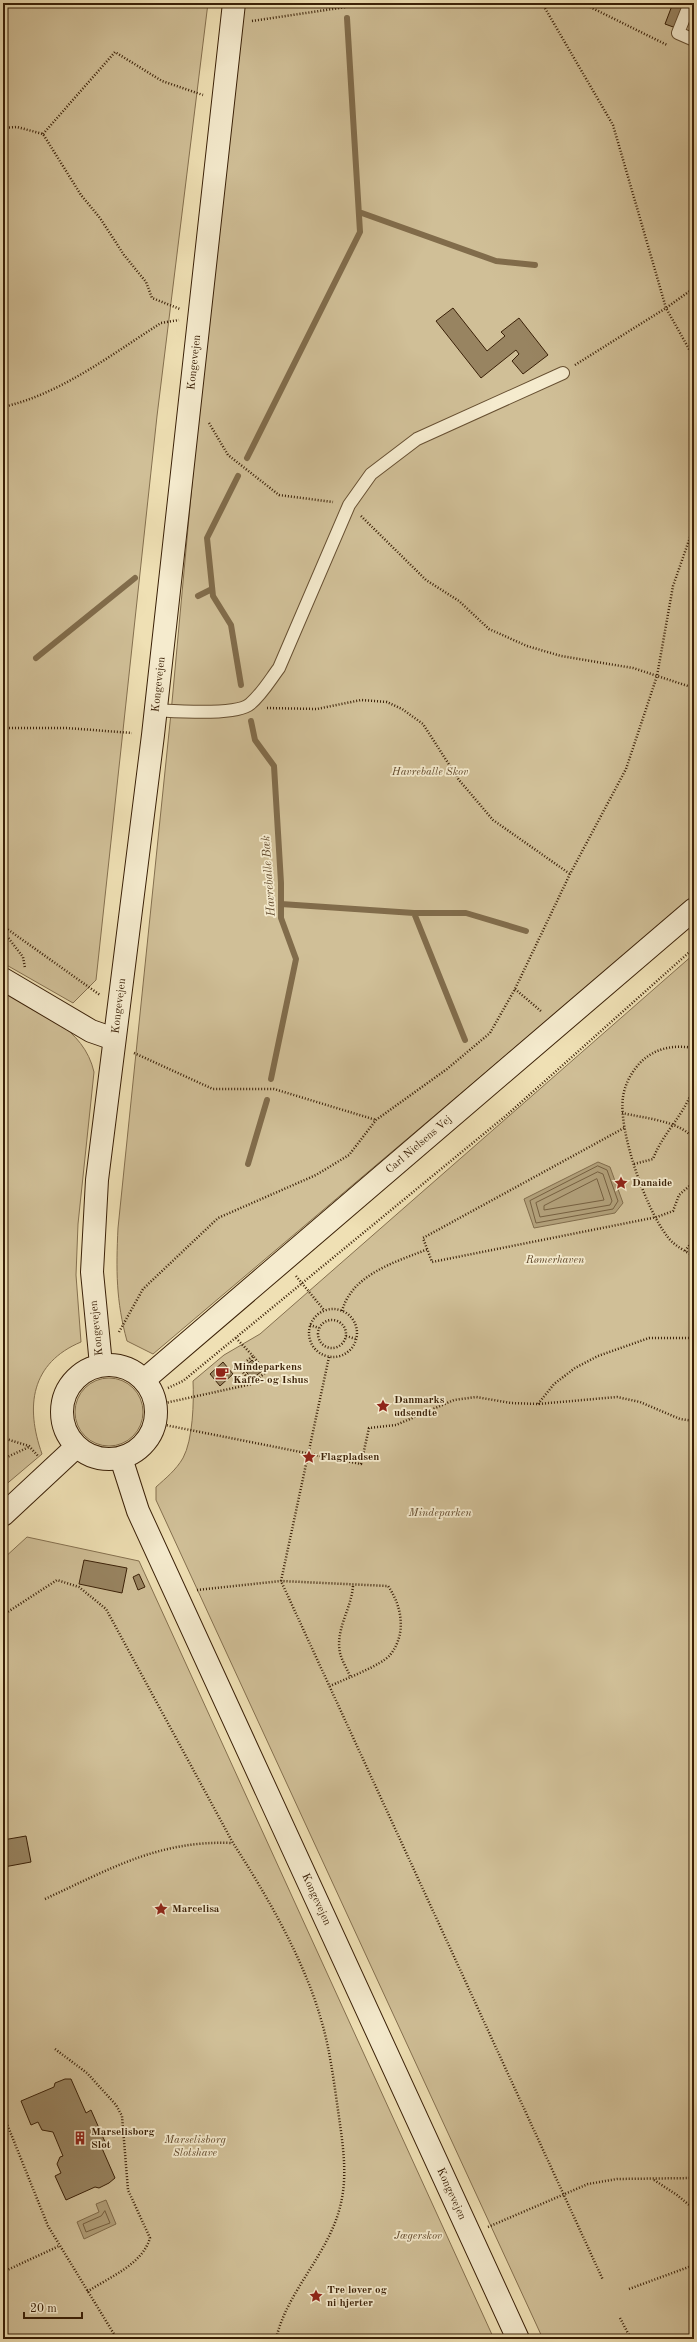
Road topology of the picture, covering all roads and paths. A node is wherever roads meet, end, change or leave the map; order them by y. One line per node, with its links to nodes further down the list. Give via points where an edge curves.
1 (373, 3): 5 (path)
2 (542, 3): 12 (path, via 613,125)
3 (582, 3): 7 (path)
4 (690, 3): 6 (lane, via 678,33)
5 (233, 14): 8 (street, Kongevejen)
6 (694, 40)
7 (673, 48)
8 (223, 102): 10 (path, via 162,81 116,52); 13 (street, Kongevejen)
9 (3, 128): 10 (path, via 17,127)
10 (43, 134): 13 (path, via 81,194 146,282 152,298)
11 (694, 288): 12 (path)
12 (666, 308): 14 (path); 15 (path)
13 (199, 317): 16 (path, via 161,323 68,381 20,403); 23 (street, Kongevejen)
14 (694, 358)
15 (562, 373): 18 (lane, via 417,439 371,474)
16 (3, 407)
17 (208, 422): 18 (path, via 228,455 278,495)
18 (349, 505): 20 (path, via 426,580 459,601 489,629 527,646 561,656 633,668); 22 (lane, via 279,668)
19 (694, 526): 20 (path, via 673,586)
20 (657, 676): 21 (path); 26 (path, via 626,769)
21 (694, 688)
22 (249, 705): 23 (lane, via 221,712); 26 (path, via 272,709 317,709 361,700 387,702 402,709 423,724 459,780 493,820)
23 (155, 710): 25 (street, Kongevejen)
24 (3, 728): 25 (path, via 67,728)
25 (153, 735): 34 (street, Kongevejen)
26 (570, 874): 32 (path)
27 (694, 909): 35 (street, Carl Nielsens Vej)
28 (3, 926): 34 (path)
29 (3, 931): 33 (path, via 23,957)
30 (694, 948): 52 (path, via 508,1114)
31 (3, 979): 33 (street)
32 (515, 989): 35 (path); 40 (path, via 490,1033 447,1069)
33 (31, 995): 36 (street, via 91,1031)
34 (117, 1008): 36 (street, Kongevejen)
35 (556, 1027): 66 (street, Carl Nielsens Vej)
36 (114, 1039): 40 (path, via 141,1058 213,1089 274,1089); 64 (street, Kongevejen, via 94,1224 92,1272)
37 (694, 1048): 39 (path, via 668,1047 646,1057 626,1084)
38 (694, 1085): 41 (path)
39 (622, 1113): 41 (path); 42 (path)
40 (376, 1120): 57 (path, via 348,1155 316,1175 218,1218 143,1289)
41 (675, 1124): 43 (path, via 690,1133); 44 (path, via 663,1136 653,1159)
42 (624, 1128): 44 (path); 48 (path, via 423,1238)
43 (694, 1140)
44 (634, 1164): 46 (path, via 639,1182)
45 (694, 1182): 46 (path, via 679,1195 673,1211)
46 (657, 1217): 48 (path, via 432,1262); 49 (path, via 667,1237)
47 (694, 1239): 49 (path)
48 (428, 1249): 54 (path, via 379,1269 362,1281 348,1296)
49 (685, 1251): 50 (path)
50 (694, 1256)
51 (295, 1274): 52 (path)
52 (302, 1283): 53 (path); 59 (path)
53 (324, 1310): 54 (path); 55 (path)
54 (342, 1311): 61 (path, via 348,1314 356,1326)
55 (310, 1325): 56 (path); 63 (path, via 308,1332 312,1345 322,1355)
56 (320, 1328): 58 (path, via 326,1322 338,1321 345,1327); 58 (path, via 321,1341 329,1347 338,1346)
57 (118, 1335)
58 (346, 1336): 61 (path)
59 (236, 1338): 62 (path); 66 (path, via 183,1381)
60 (694, 1338): 67 (path, via 649,1338 598,1356 554,1384)
61 (356, 1339): 63 (path, via 348,1351 336,1357)
62 (253, 1356): 65 (path, via 266,1372); 65 (path, via 239,1367)
63 (329, 1357): 72 (path)
64 (101, 1365): 66 (street, via 124,1366); 71 (street, via 88,1368 77,1376 63,1398 63,1424)
65 (252, 1384): 66 (path)
66 (152, 1401): 72 (path); 73 (street, via 150,1435 143,1445)
67 (538, 1404): 68 (path, via 617,1397 640,1402); 72 (path, via 511,1403 476,1397 454,1400 396,1425 369,1428 361,1464)
68 (694, 1422)
69 (3, 1438): 70 (path)
70 (29, 1446): 74 (path); 75 (path)
71 (76, 1447): 73 (street, via 92,1456 106,1459); 75 (street)
72 (308, 1454): 77 (path)
73 (121, 1458): 101 (street, Kongevejen, via 138,1511)
74 (3, 1459)
75 (52, 1470): 76 (street)
76 (3, 1515)
77 (281, 1581): 78 (path); 79 (path); 82 (path)
78 (353, 1585): 81 (path, via 339,1641 340,1654); 81 (path, via 388,1586 397,1599 401,1618 400,1636 390,1655)
79 (194, 1590)
80 (3, 1616): 83 (path, via 57,1580 79,1587 106,1609)
81 (350, 1676): 82 (path)
82 (330, 1686): 89 (path)
83 (233, 1844): 84 (path, via 206,1842 172,1847 119,1865); 100 (path, via 252,1872 275,1916 306,1979 320,2016 333,2074 345,2162 340,2206 329,2236 284,2314)
84 (45, 1898)
85 (55, 2049): 97 (path, via 87,2073 116,2105 122,2116 128,2190 150,2238 147,2249 138,2259)
86 (3, 2114): 92 (path, via 48,2226)
87 (694, 2178): 88 (path)
88 (653, 2179): 89 (path, via 617,2179 588,2184); 90 (path)
89 (564, 2193): 91 (path); 95 (path)
90 (694, 2209)
91 (486, 2228)
92 (59, 2246): 94 (path); 97 (path)
93 (694, 2265): 96 (path)
94 (3, 2272)
95 (604, 2280)
96 (629, 2289)
97 (87, 2292): 99 (path)
98 (620, 2318): 102 (path)
99 (117, 2339)
100 (276, 2339)
101 (518, 2339)
102 (631, 2339)

